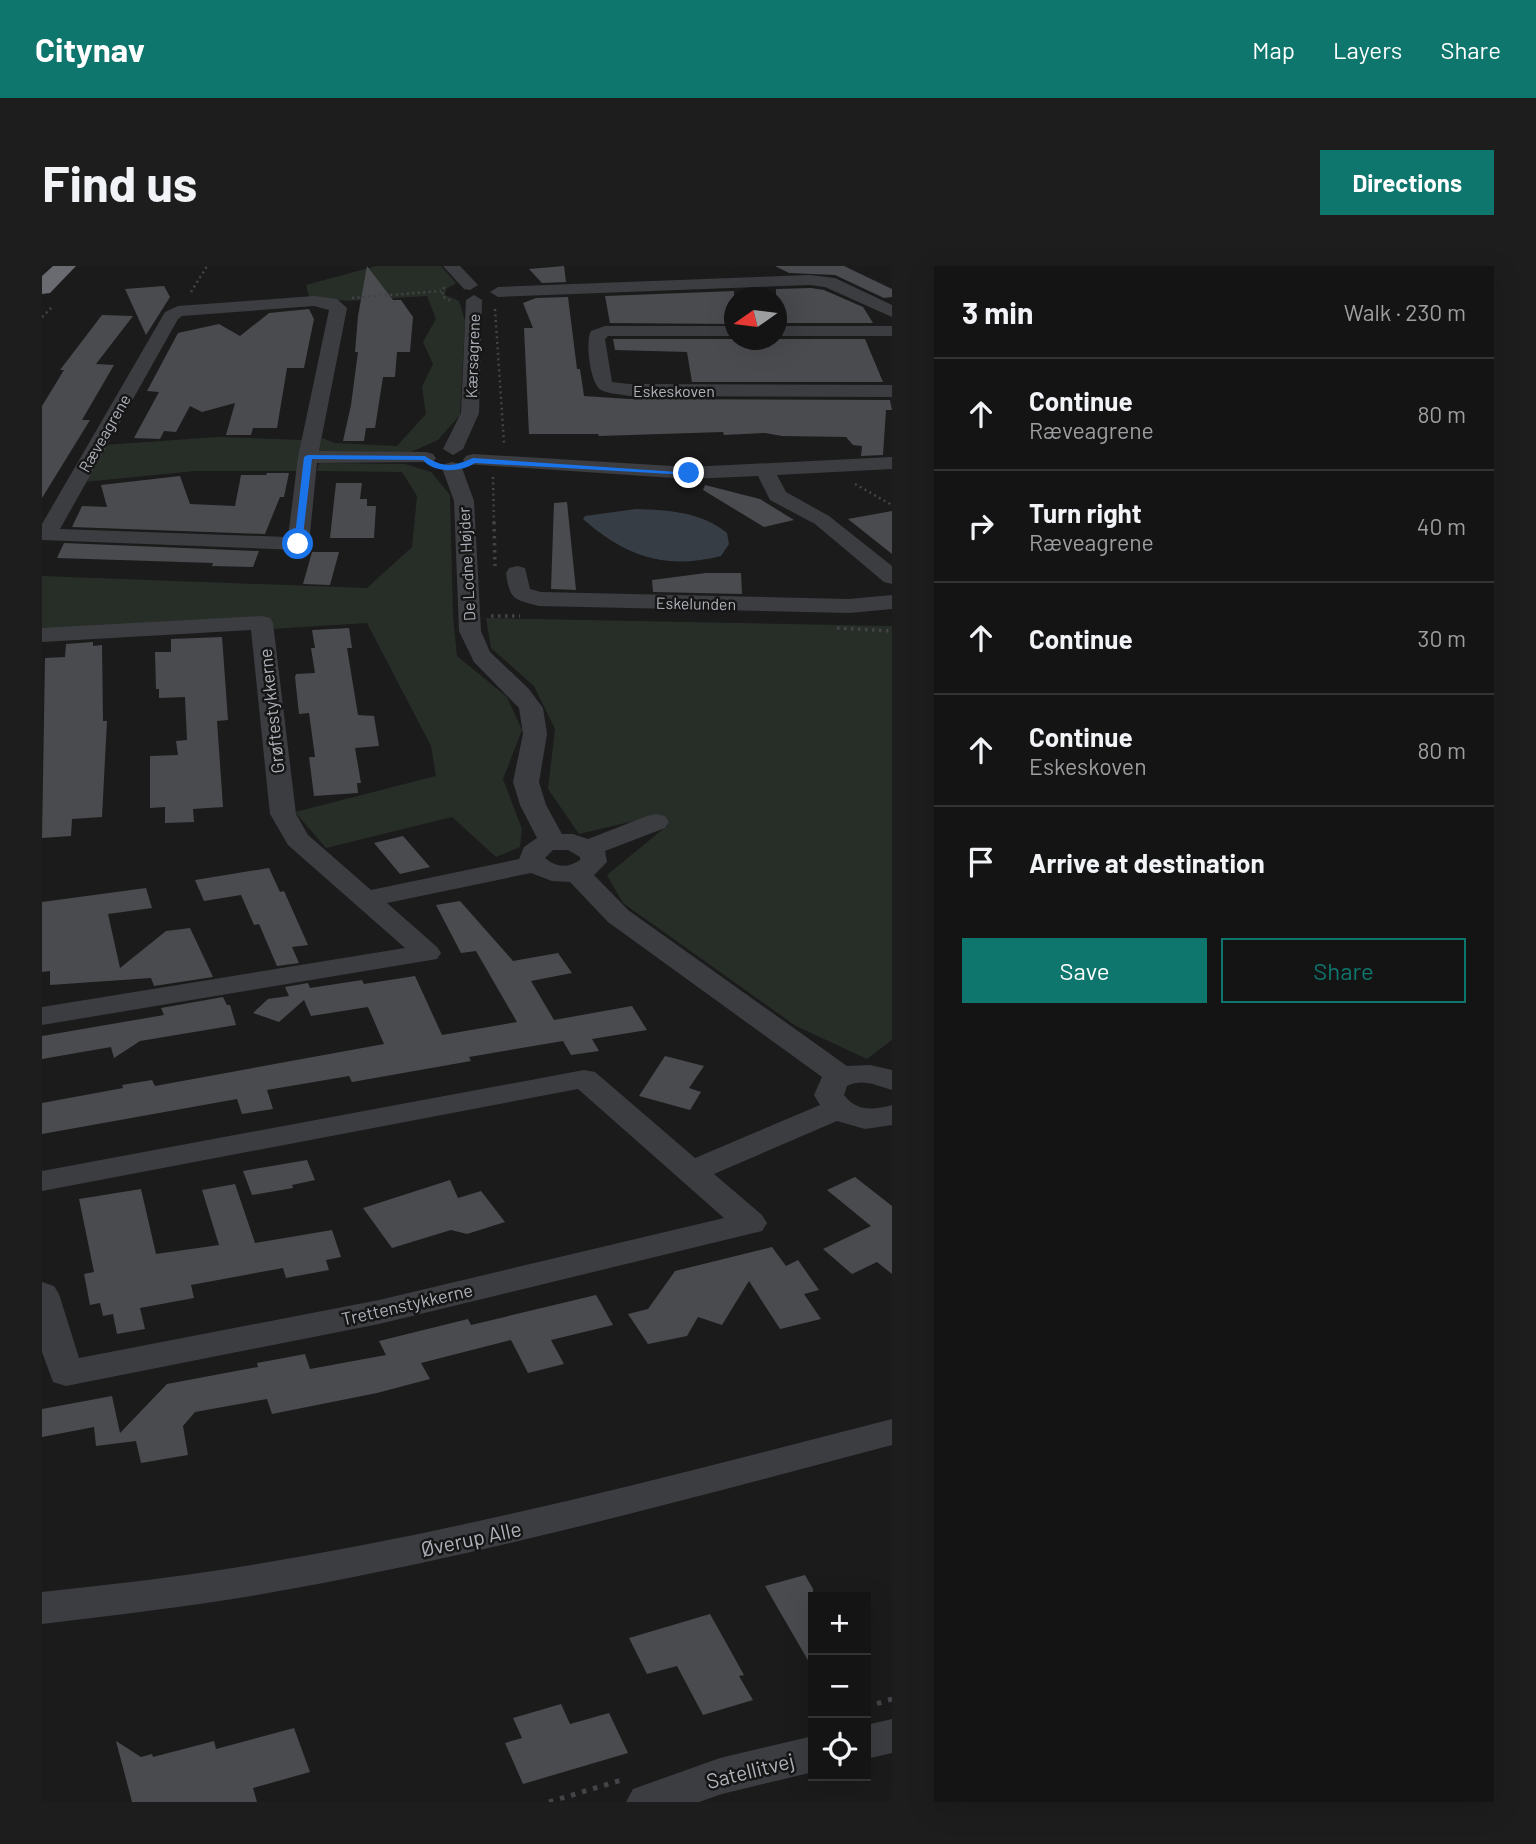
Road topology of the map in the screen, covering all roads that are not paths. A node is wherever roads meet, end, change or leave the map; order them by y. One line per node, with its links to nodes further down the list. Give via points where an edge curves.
1 (50, 266): 5 (highway)
2 (65, 266): 7 (highway)
3 (451, 266): 8 (street)
4 (746, 266): 6 (street)
5 (42, 274)
6 (760, 281): 8 (street, via 498,292 495,297); 9 (street, via 829,282)
7 (42, 288)
8 (472, 293): 15 (street, Kærsagrene, via 470,414)
9 (892, 312)
10 (724, 331): 13 (street, Eskeskoven, via 605,331 596,339 602,381 629,390)
11 (787, 331): 12 (street)
12 (892, 331)
13 (892, 390)
14 (308, 457): 14 (street, Ræveagrene, via 338,308 314,301 178,311 46,535 298,544); 15 (street, via 425,458 436,467)
15 (459, 459): 17 (street, via 689,473); 23 (street, De Lodne Højder, via 470,631 485,661 523,697 534,716 536,735 526,780 531,802)
16 (892, 463): 17 (street)
17 (765, 469): 19 (street, via 777,496 822,520)
18 (517, 573): 20 (street, Eskelunden, via 520,593 539,599 849,606)
19 (892, 577)
20 (892, 602)
21 (42, 635): 26 (street, Grøftestykkerne, via 262,623 282,814 297,838)
22 (656, 822): 24 (street)
23 (553, 842): 24 (street, via 573,842); 25 (street, via 533,853)
24 (583, 860): 25 (street, via 557,874); 28 (street, via 618,916)
25 (535, 863): 26 (street)
26 (367, 899): 27 (street, Grøftestykkerne, via 427,953)
27 (42, 1016)
28 (842, 1077): 29 (street, via 864,1073); 30 (street, via 829,1095)
29 (891, 1078)
30 (838, 1109): 31 (street, via 860,1118); 32 (street)
31 (892, 1115)
32 (691, 1172): 33 (street, Trettenstykkerne, via 583,1079); 34 (street, Trettenstykkerne, via 750,1223 379,1312 66,1373)
33 (42, 1181)
34 (42, 1294)
35 (892, 1432): 36 (street, Øverup Alle, via 508,1531 300,1573)
36 (42, 1608)
37 (892, 1737): 38 (street)
38 (871, 1741)
39 (808, 1755): 40 (street, Satellitvej, via 708,1779)
40 (648, 1802)

